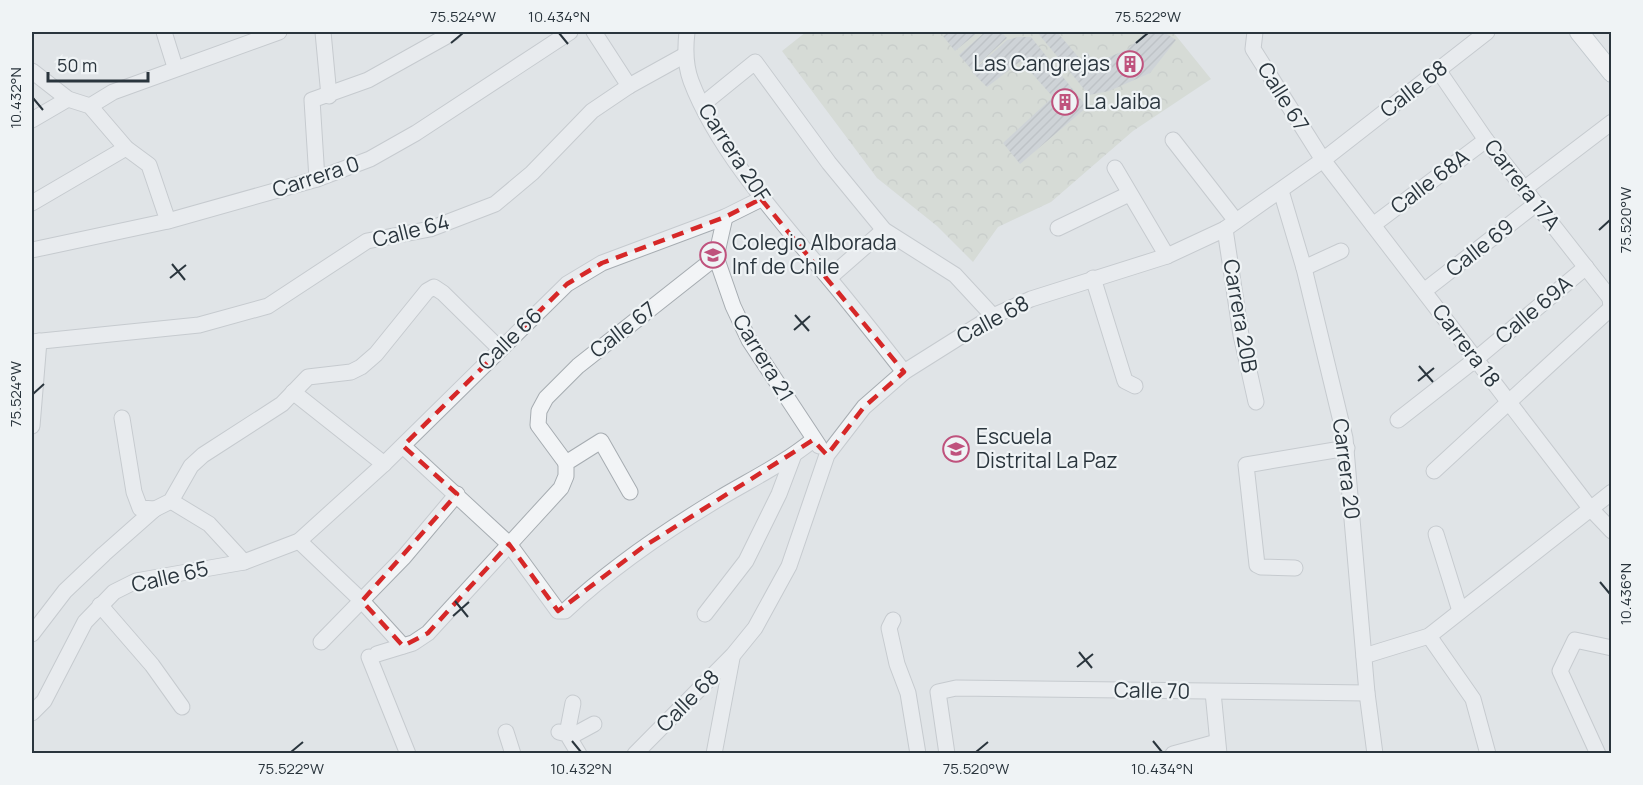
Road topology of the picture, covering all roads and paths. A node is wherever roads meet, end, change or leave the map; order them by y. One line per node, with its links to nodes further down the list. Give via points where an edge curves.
1 (164, 32): 12 (street)
2 (279, 32): 12 (street)
3 (326, 32): 17 (street)
4 (454, 32): 17 (street, via 368,80)
5 (570, 32): 28 (street, Carrera 0, via 416,133 370,159)
6 (594, 32): 16 (street)
7 (687, 32): 11 (street, Carrera 20F)
8 (1255, 32): 26 (street, Calle 67, via 1253,50)
9 (1487, 32): 13 (street, Calle 68)
10 (1579, 32): 15 (main road)
11 (685, 55): 16 (street, Calle 64); 19 (street, Carrera 20F, via 690,80)
12 (175, 67): 20 (street)
13 (1438, 70): 23 (street, Carrera 17A); 26 (street, Calle 68)
14 (32, 71): 18 (street)
15 (1611, 73)
16 (629, 86): 52 (street, Calle 64, via 592,111 532,173 495,204 430,230 367,241 268,306 199,325)
17 (329, 96): 28 (street, via 312,100)
18 (69, 99): 20 (street); 21 (street)
19 (702, 105): 32 (street, Carrera 20F); 40 (street, via 755,62)
20 (90, 106): 25 (street)
21 (32, 120)
22 (1611, 122): 29 (street)
23 (1486, 140): 29 (street, Carrera 17A); 38 (street, Calle 68A)
24 (1173, 141): 37 (street)
25 (126, 148): 33 (street); 36 (street, via 149,165)
26 (1323, 160): 30 (street, Calle 68); 38 (street, Carrera 18)
27 (1115, 168): 31 (street)
28 (317, 179): 36 (street, Carrera 0)
29 (1524, 189): 34 (street, Carrera 17A)
30 (1281, 191): 37 (street, Calle 68); 46 (street, Carrera 20)
31 (1129, 194): 39 (street); 43 (street)
32 (761, 199): 35 (street, Calle 66); 47 (street, Carrera 20F)
33 (32, 203)
34 (1536, 204): 45 (street, Carrera 17A); 49 (street, Calle 69)
35 (725, 217): 44 (street); 53 (street, Calle 66, via 602,263 567,284)
36 (168, 221): 41 (street, Carrera 0)
37 (1230, 225): 43 (street, Calle 68); 58 (street, Carrera 20B, via 1241,335)
38 (1373, 225): 49 (street, Carrera 18)
39 (1058, 228)
40 (884, 230): 47 (street); 51 (street, via 955,275)
41 (32, 250)
42 (1341, 251): 46 (street)
43 (1167, 256): 48 (street, Calle 68)
44 (716, 257): 63 (street, Carrera 21, via 749,340); 69 (street, Calle 67, via 578,366 546,398 539,411 538,425)
45 (1586, 267): 50 (street, Carrera 17A); 54 (street, Calle 69A)
46 (1304, 268): 65 (street, Carrera 20)
47 (829, 278): 55 (street, Carrera 20F)
48 (1094, 278): 51 (street, Calle 68); 56 (street, via 1125,381)
49 (1424, 291): 54 (street, Carrera 18)
50 (1611, 297): 59 (street, via 1611,308)
51 (993, 316): 55 (street, Calle 68)
52 (35, 341): 62 (street)
53 (500, 349): 57 (street, via 435,287 427,291 361,367 351,372 308,377); 64 (street, Calle 66)
54 (1476, 359): 59 (street, Carrera 18); 61 (street, Calle 69A)
55 (904, 372): 66 (street, Calle 68, via 864,407)
56 (1135, 386)
57 (293, 392): 68 (street); 74 (street, via 282,404 203,455 191,466)
58 (1256, 402)
59 (1509, 403): 70 (street); 75 (street, Carrera 18)
60 (122, 418): 76 (street, via 134,492 140,508)
61 (1398, 420)
62 (32, 426)
63 (813, 440): 66 (street, Carrera 21); 67 (street)
64 (403, 446): 68 (street, Calle 66); 73 (street)
65 (1347, 448): 82 (street, via 1246,465 1257,565); 94 (street, Carrera 20)
66 (827, 455): 93 (street, Calle 68, via 789,566 755,628)
67 (793, 457): 80 (street, via 643,547 565,611 558,611); 86 (street, via 746,561)
68 (384, 464): 79 (street, Calle 66)
69 (566, 464): 71 (street, via 601,441); 80 (street, via 561,488)
70 (1434, 471)
71 (630, 492)
72 (1611, 492): 75 (street)
73 (457, 494): 80 (street); 83 (street)
74 (171, 501): 76 (street); 81 (street, via 209,524)
75 (1590, 508): 77 (street, Carrera 18); 85 (street)
76 (155, 509): 88 (street, via 66,591)
77 (1611, 531)
78 (1436, 534): 85 (street)
79 (299, 541): 81 (street, Calle 65); 83 (street)
80 (509, 544): 91 (street, via 428,633)
81 (244, 562): 84 (street, Calle 65, via 136,581 114,592)
82 (1295, 568)
83 (362, 601): 90 (street); 91 (street)
84 (100, 605): 98 (street); 99 (street, Calle 65, via 84,622 54,684)
85 (1460, 611): 89 (street)
86 (705, 614)
87 (893, 620): 109 (street, via 889,628 908,693)
88 (32, 634)
89 (1429, 636): 94 (street); 113 (street, via 1473,699)
90 (321, 642)
91 (403, 646): 104 (street, via 373,655)
92 (1611, 648): 114 (street, via 1575,640 1560,671)
93 (733, 655): 107 (street, Calle 68); 108 (street)
94 (1364, 656): 96 (street, Carrera 20)
95 (1213, 692): 96 (street, Calle 70); 103 (street); 110 (street, Calle 70, via 956,688 938,692)
96 (1367, 693): 112 (street, Carrera 20)
97 (573, 703): 102 (street)
98 (182, 707)
99 (32, 713)
100 (594, 724): 102 (street)
101 (506, 732): 105 (street)
102 (565, 734): 106 (street)
103 (1218, 748): 111 (street)
104 (408, 753)
105 (513, 753)
106 (579, 753)
107 (635, 753)
108 (714, 753)
109 (918, 753)
110 (947, 753)
111 (1173, 753)
112 (1375, 753)
113 (1488, 753)
114 (1598, 753)

